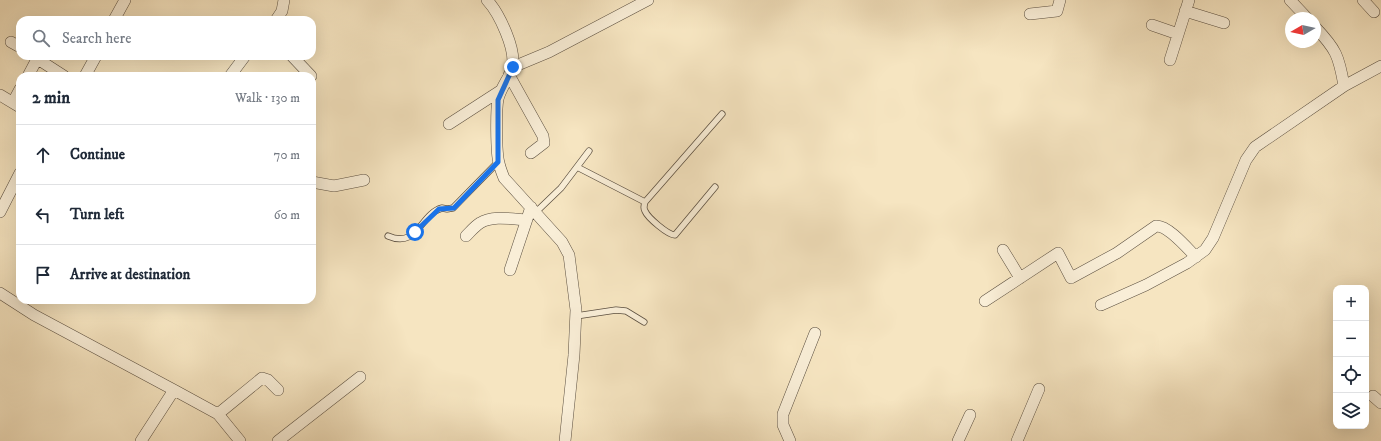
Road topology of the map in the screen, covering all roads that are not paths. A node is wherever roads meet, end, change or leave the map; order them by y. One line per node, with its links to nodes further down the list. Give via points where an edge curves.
1 (125, 0): 12 (street)
2 (284, 0): 13 (street)
3 (487, 0): 25 (street, via 499,17 512,50)
4 (648, 0): 25 (street)
5 (1060, 0): 11 (street, via 1057,11)
6 (1363, 0): 10 (street)
7 (1294, 2): 9 (street)
8 (1187, 5): 14 (street); 17 (street)
9 (1302, 12)
10 (1374, 12)
11 (1030, 14)
12 (116, 16)
13 (278, 16)
14 (1224, 23)
15 (1152, 25): 17 (street)
16 (1321, 33): 31 (street, via 1338,55)
17 (1178, 34): 23 (street)
18 (34, 60): 26 (street)
19 (40, 60): 27 (street)
20 (94, 60): 28 (street)
21 (242, 60): 29 (street)
22 (296, 60): 30 (street)
23 (1170, 60)
24 (1381, 66): 31 (street)
25 (511, 71): 32 (street); 38 (street, via 543,136 544,143)
26 (29, 72)
27 (58, 72)
28 (87, 72)
29 (233, 72)
30 (307, 72)
31 (1344, 86): 52 (street, via 1255,147 1246,160 1213,238 1205,250)
32 (500, 92): 36 (street); 39 (street, via 497,112)
33 (0, 95): 34 (street)
34 (16, 105)
35 (722, 114): 45 (lane)
36 (449, 124)
37 (589, 151): 40 (lane)
38 (531, 153)
39 (498, 162): 46 (street, via 504,178); 49 (lane, via 454,208 442,208 434,212 409,237 396,239)
40 (577, 167): 45 (lane); 46 (lane, via 561,188)
41 (364, 180): 43 (street, via 334,186)
42 (16, 181): 47 (street)
43 (316, 183)
44 (715, 187): 45 (lane, via 675,236 669,235 646,214)
45 (644, 202)
46 (533, 210): 48 (street); 60 (street, via 562,242 569,255)
47 (0, 212)
48 (526, 220): 50 (street, via 494,218 480,223); 53 (street)
49 (388, 236)
50 (466, 236)
51 (1003, 250): 54 (street)
52 (1196, 257): 54 (street, via 1170,232 1162,226 1156,226 1117,253 1071,278 1058,253); 59 (street, via 1146,285)
53 (510, 270)
54 (1020, 278): 56 (street)
55 (0, 293): 57 (street)
56 (985, 302)
57 (16, 303)
58 (17, 304): 65 (street)
59 (1101, 305)
60 (575, 316): 61 (lane, via 616,310 626,311); 72 (street)
61 (644, 322)
62 (814, 333): 73 (street, via 783,414 783,425)
63 (360, 377): 71 (street)
64 (1039, 389): 75 (street)
65 (174, 390): 67 (street); 69 (street)
66 (278, 390): 67 (street, via 262,378)
67 (218, 414): 70 (street)
68 (970, 415): 74 (street)
69 (141, 441)
70 (240, 441)
71 (278, 441)
72 (565, 441)
73 (790, 441)
74 (958, 441)
75 (1017, 441)

